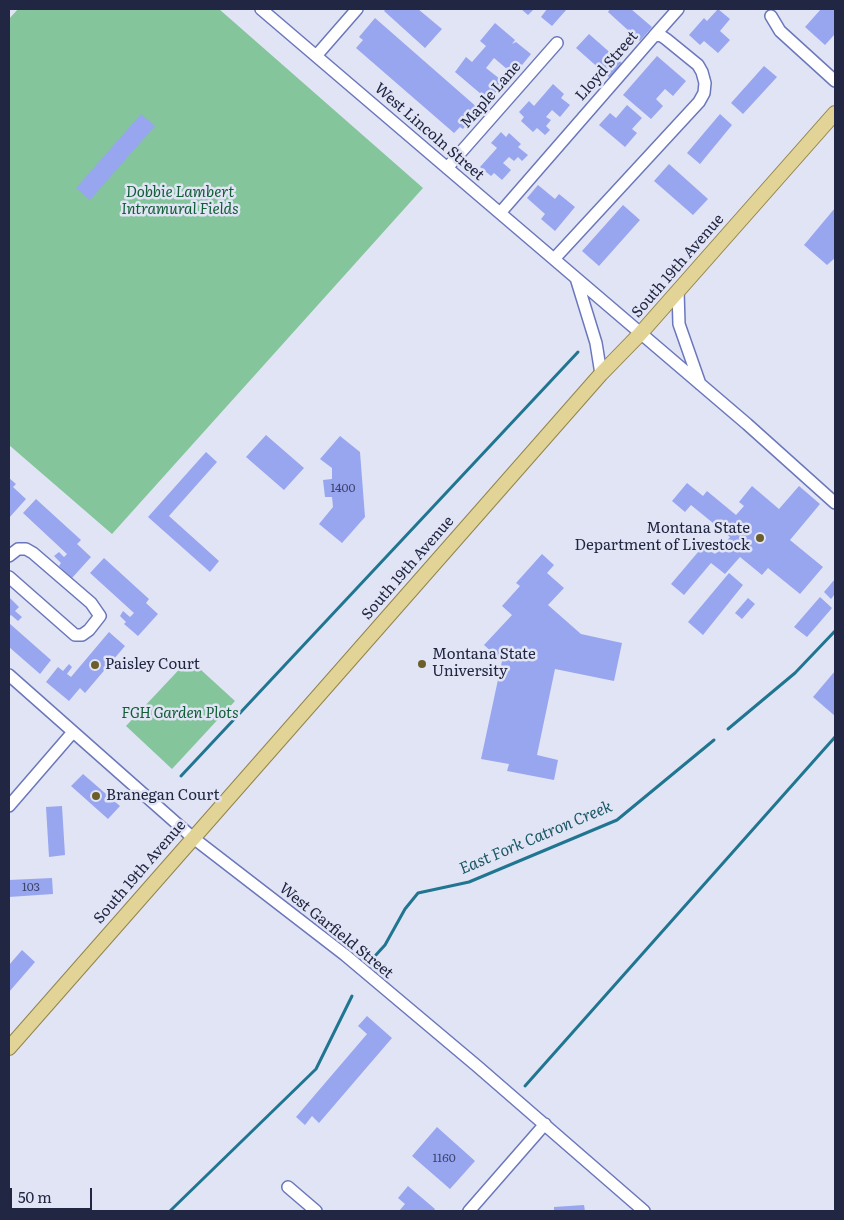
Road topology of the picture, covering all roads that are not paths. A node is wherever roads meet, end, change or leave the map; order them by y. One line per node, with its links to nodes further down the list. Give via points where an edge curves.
1 (261, 9): 7 (street, West Lincoln Street)
2 (357, 9): 7 (street)
3 (678, 9): 5 (street)
4 (771, 16): 8 (street, via 780,31)
5 (654, 36): 11 (street, Lloyd Street); 12 (street, Lloyd Street, via 660,35 698,65 704,93)
6 (558, 42): 10 (street, Maple Lane)
7 (316, 56): 10 (street, West Lincoln Street)
8 (835, 81)
9 (835, 113): 14 (main road, South 19th Avenue)
10 (448, 168): 11 (street, West Lincoln Street)
11 (500, 213): 12 (street, West Lincoln Street)
12 (554, 259): 13 (street, West Lincoln Street)
13 (576, 278): 15 (street, West Lincoln Street); 16 (street, via 596,343)
14 (678, 291): 15 (main road, South 19th Avenue); 17 (street, via 680,324)
15 (640, 334): 16 (main road, South 19th Avenue); 17 (street, West Lincoln Street)
16 (601, 374): 24 (main road, South 19th Avenue)
17 (701, 386): 18 (street, West Lincoln Street)
18 (835, 503)
19 (9, 556): 20 (street, via 18,550 26,549 33,553 91,603 100,616 89,630 75,635)
20 (9, 577)
21 (9, 675): 22 (street, West Garfield Street)
22 (73, 732): 23 (street); 24 (street, West Garfield Street)
23 (9, 806)
24 (192, 837): 25 (main road, South 19th Avenue); 26 (street, West Garfield Street, via 345,956)
25 (9, 1048)
26 (545, 1124): 29 (street); 30 (street, West Garfield Street)
27 (288, 1187): 28 (street)
28 (316, 1211)
29 (469, 1211)
30 (644, 1211)

